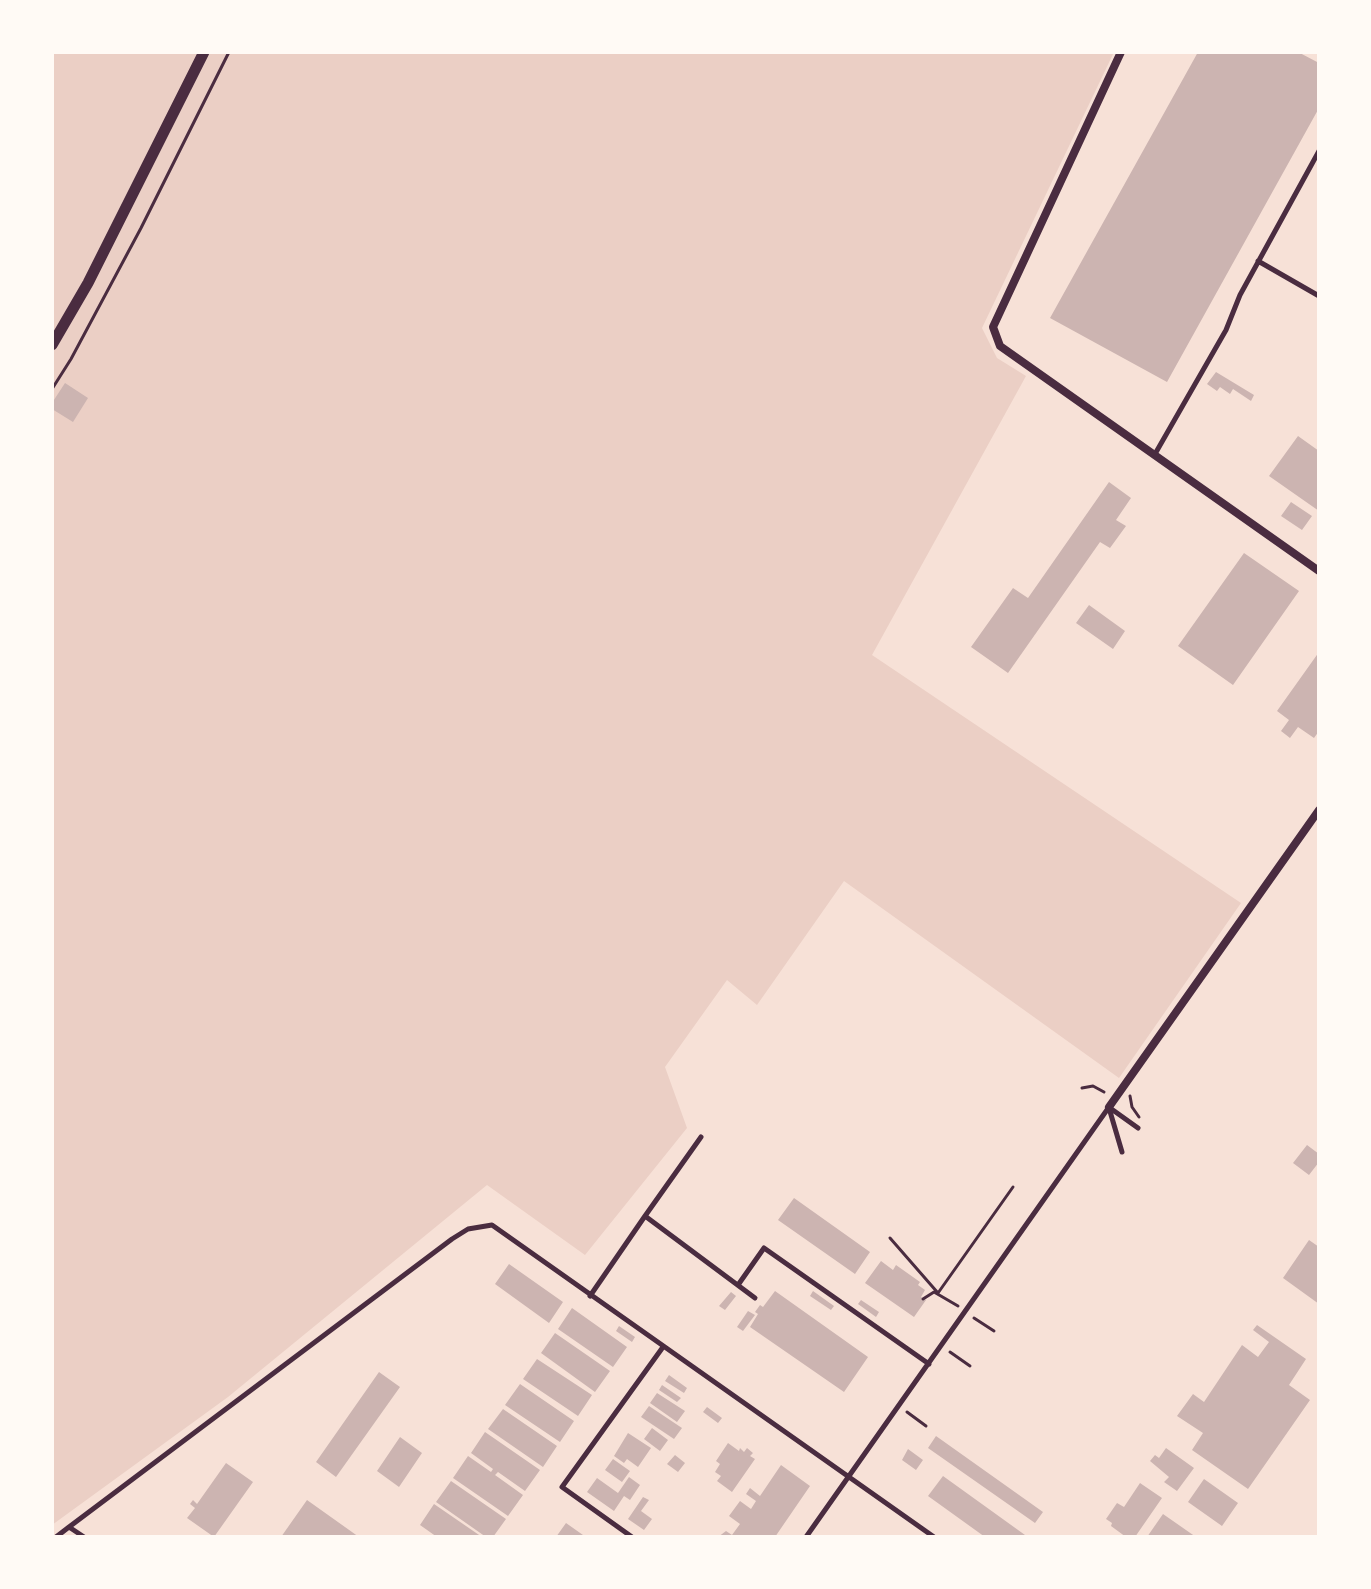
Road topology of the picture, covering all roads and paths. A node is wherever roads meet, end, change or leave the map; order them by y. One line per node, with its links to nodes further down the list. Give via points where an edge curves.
1 (204, 52): 7 (street)
2 (229, 52): 8 (path)
3 (1121, 52): 9 (street, via 993,327 1000,346)
4 (1319, 151): 5 (lane)
5 (1258, 261): 6 (lane); 9 (lane, via 1226,330)
6 (1319, 296)
7 (52, 345)
8 (52, 389)
9 (1155, 454): 10 (street)
10 (1319, 571)
11 (1319, 810): 12 (street)
12 (1109, 1107): 13 (lane); 15 (lane); 22 (lane)
13 (1138, 1128)
14 (701, 1137): 17 (lane)
15 (1122, 1152)
16 (1013, 1187): 18 (path, via 938,1293)
17 (645, 1216): 19 (lane); 20 (lane)
18 (890, 1238)
19 (738, 1285): 21 (lane); 24 (lane, via 764,1248)
20 (590, 1296): 23 (lane); 29 (lane, via 492,1225 468,1229)
21 (755, 1298)
22 (944, 1343): 24 (lane); 25 (path)
23 (663, 1347): 28 (lane); 32 (lane, via 562,1487)
24 (929, 1364): 26 (lane)
25 (970, 1366)
26 (899, 1407): 27 (path); 28 (lane)
27 (926, 1426)
28 (849, 1478): 33 (lane); 34 (lane)
29 (69, 1527): 30 (lane); 31 (lane)
30 (56, 1537)
31 (84, 1537)
32 (632, 1537)
33 (806, 1537)
34 (934, 1537)

